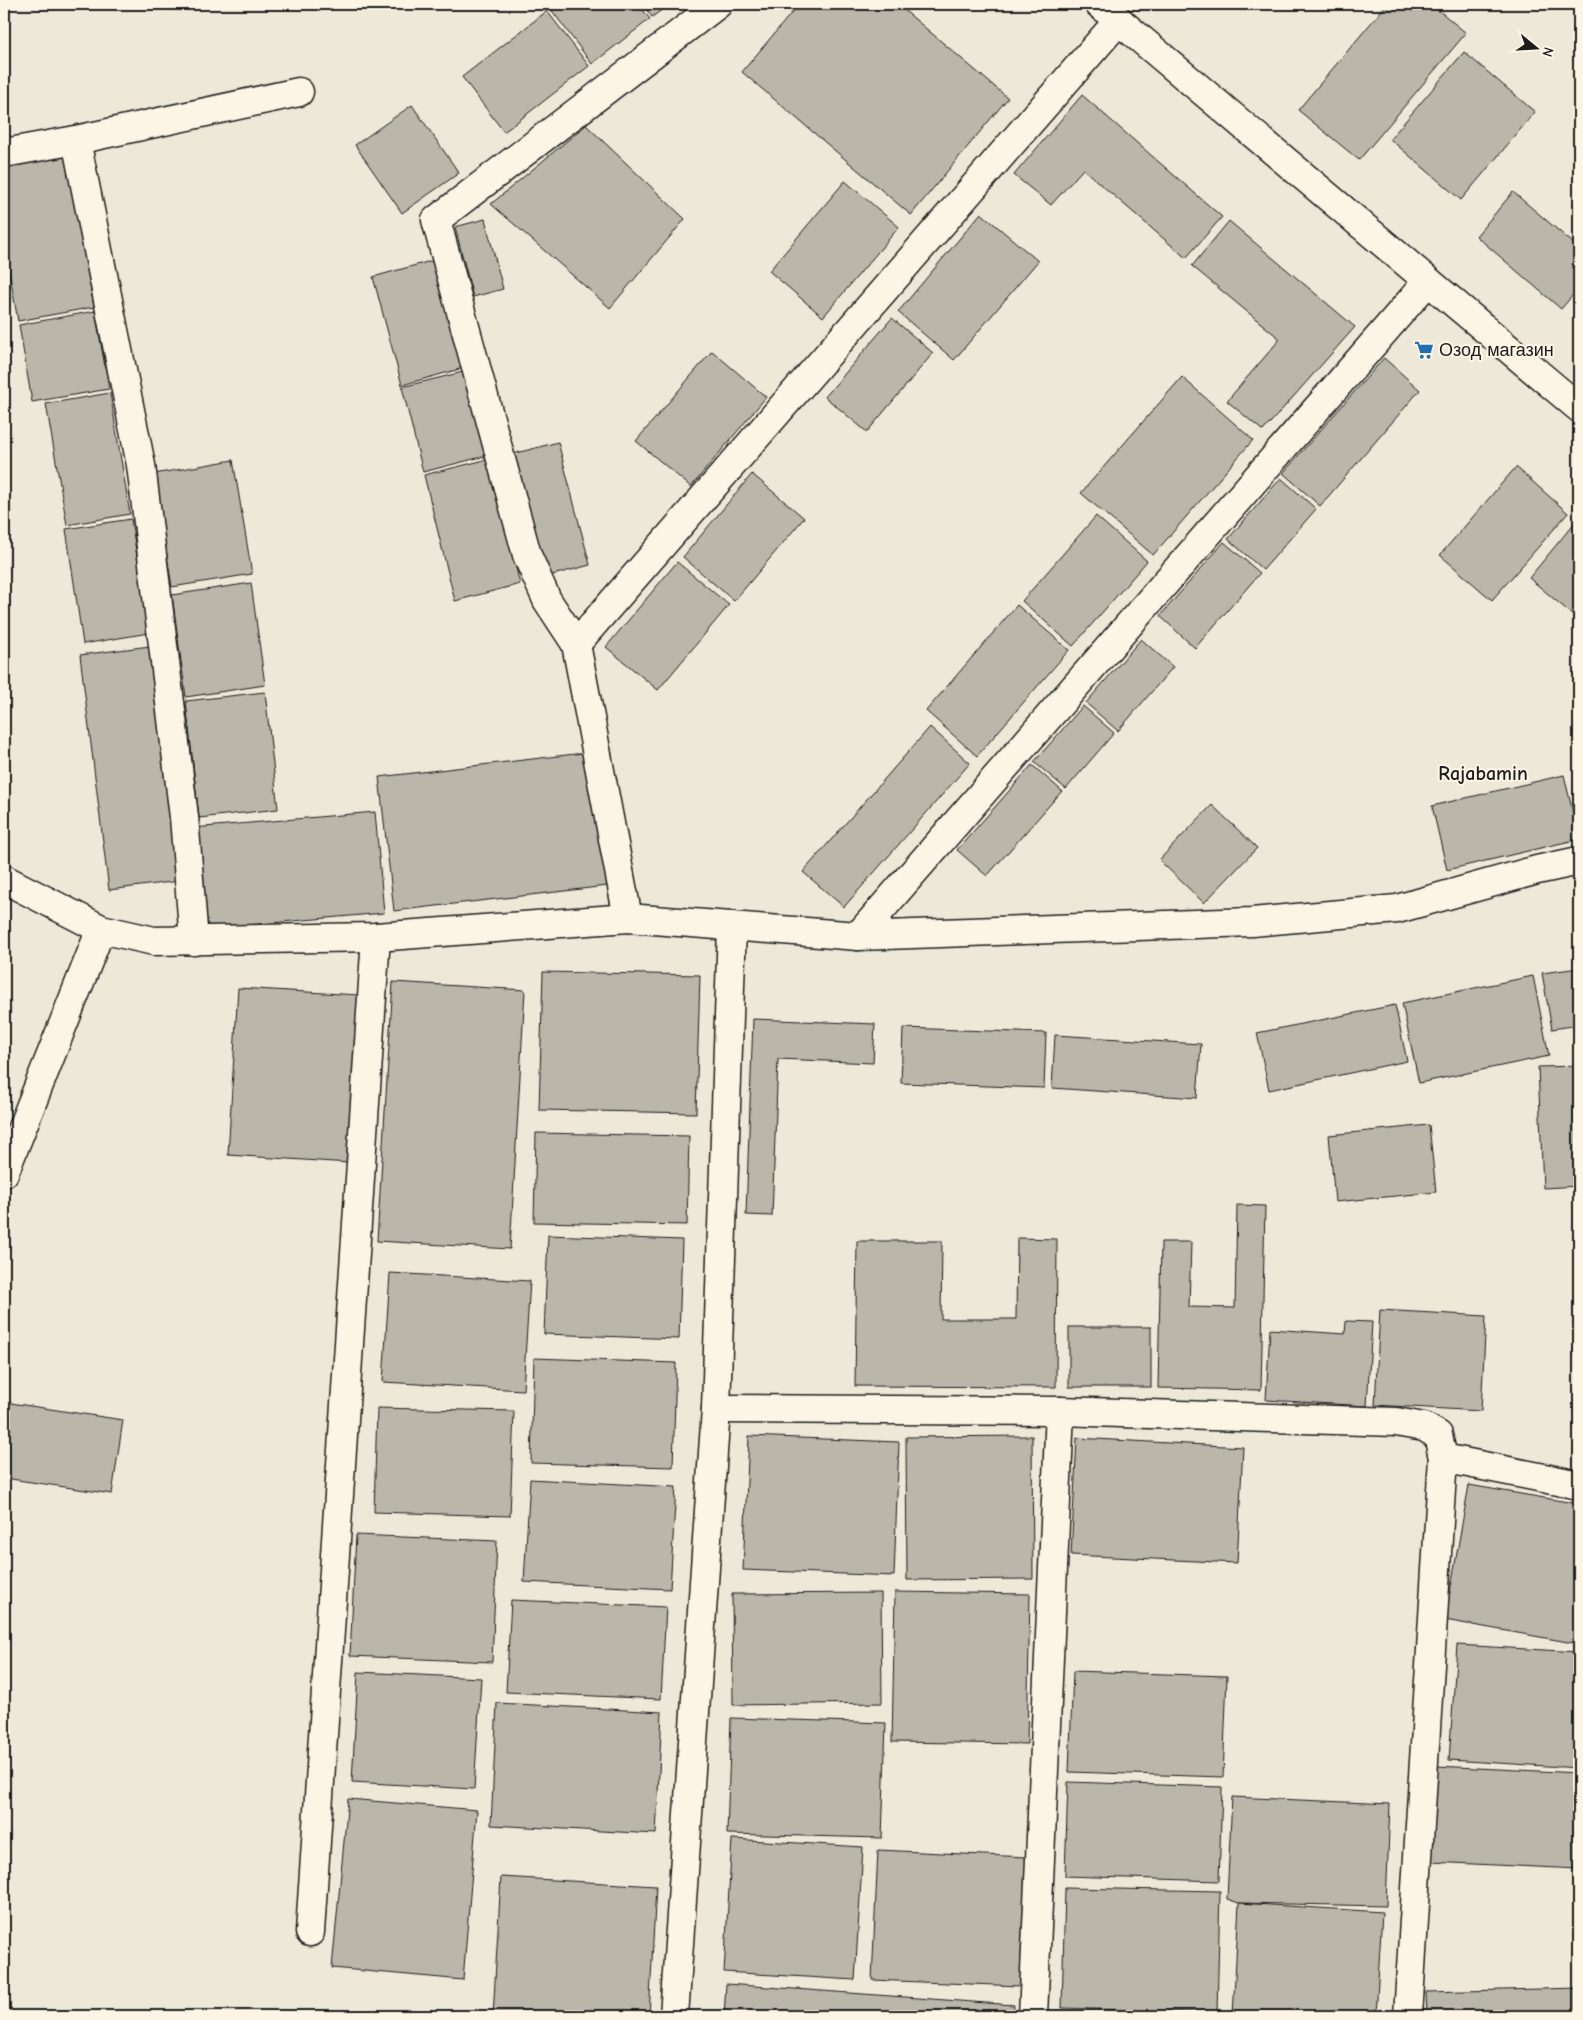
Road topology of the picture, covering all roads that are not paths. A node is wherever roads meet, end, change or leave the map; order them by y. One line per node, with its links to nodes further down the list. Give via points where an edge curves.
1 (718, 4): 8 (street, via 436,220 527,555 547,600)
2 (1109, 12): 6 (street); 8 (street)
3 (299, 92): 4 (street)
4 (76, 140): 5 (street); 16 (street, via 141,466 184,816)
5 (4, 153)
6 (1428, 281): 7 (street); 14 (street)
7 (1579, 408)
8 (576, 644): 11 (street)
9 (1579, 861): 14 (street, via 1397,909 1252,922)
10 (4, 879): 13 (street)
11 (628, 918): 12 (street); 15 (street)
12 (732, 926): 14 (street); 18 (street)
13 (102, 929): 16 (street, via 154,942); 17 (street)
14 (858, 936)
15 (376, 937): 16 (street); 22 (street)
16 (194, 940)
17 (4, 1173)
18 (716, 1409): 19 (street); 23 (street)
19 (1060, 1411): 20 (street, via 1405,1424 1424,1427 1438,1435); 24 (street)
20 (1443, 1458): 21 (street); 25 (street)
21 (1579, 1485)
22 (310, 1932)
23 (674, 2016)
24 (1033, 2016)
25 (1408, 2016)

